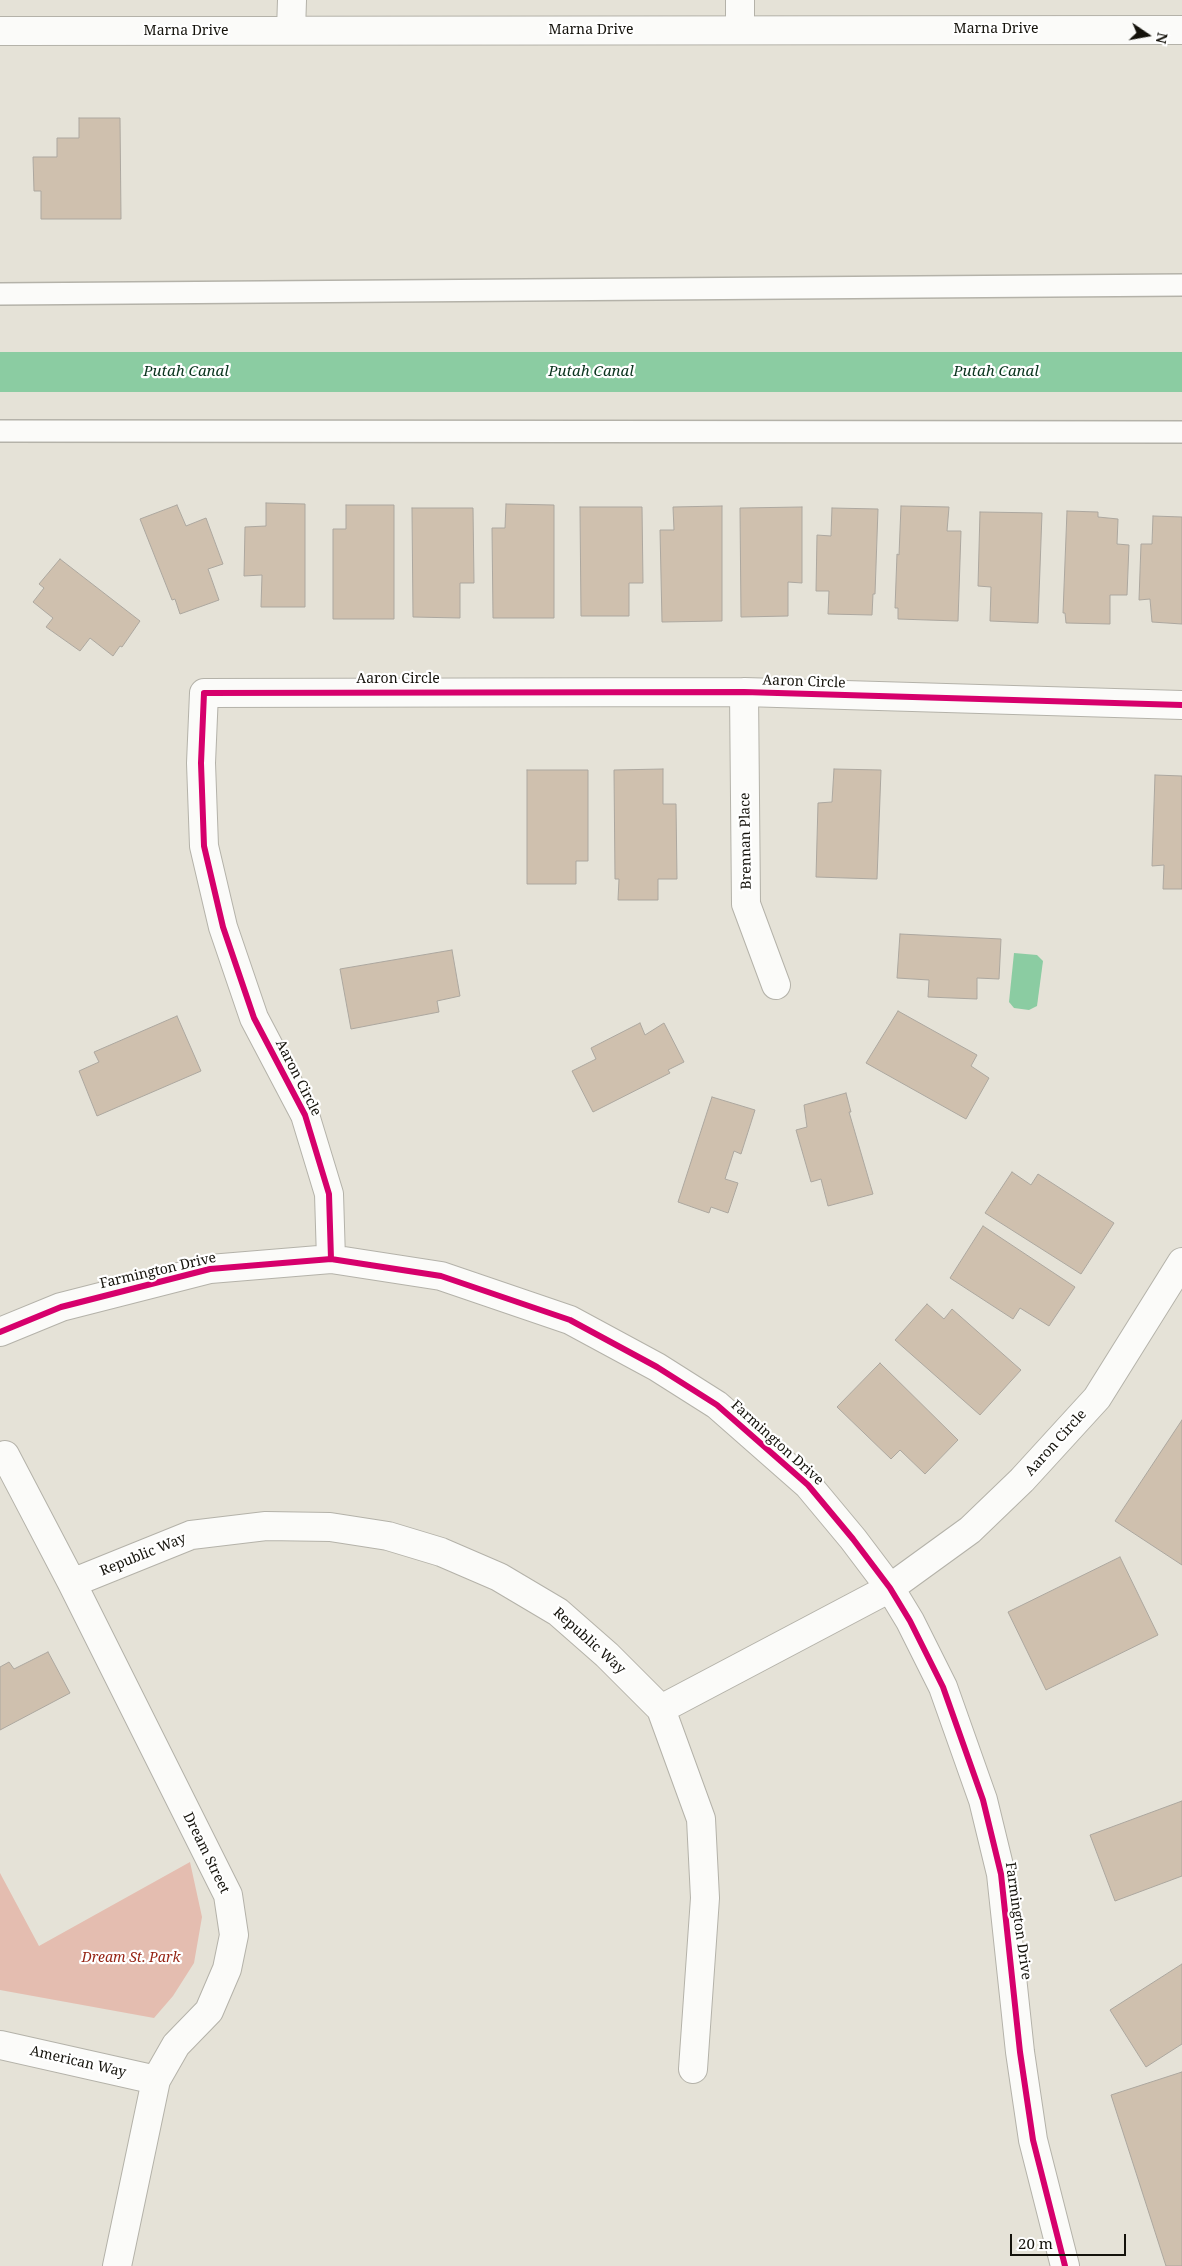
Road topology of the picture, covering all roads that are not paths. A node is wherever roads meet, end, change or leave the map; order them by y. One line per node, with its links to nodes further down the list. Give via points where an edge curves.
1 (292, 0): 6 (street)
2 (740, 0): 3 (street)
3 (740, 29): 4 (street, Marna Drive); 6 (street, Marna Drive)
4 (1182, 30)
5 (0, 31): 6 (street, Marna Drive)
6 (291, 31)
7 (1182, 285): 8 (lane)
8 (0, 294)
9 (0, 430): 10 (lane)
10 (1182, 432)
11 (744, 692): 12 (street, Aaron Circle); 13 (street, Brennan Place, via 746,904); 14 (street, Aaron Circle, via 204,693 201,763 204,846 223,927 254,1018 305,1115 330,1194)
12 (1182, 705)
13 (776, 985)
14 (331, 1259): 16 (street, Farmington Drive, via 210,1269 61,1308); 19 (street, Farmington Drive, via 441,1276 570,1320 657,1367 717,1405 808,1485)
15 (1182, 1262): 19 (street, Aaron Circle, via 1097,1398 1022,1480 970,1530)
16 (0, 1332)
17 (5, 1455): 18 (street, Dream Street)
18 (72, 1584): 20 (street, Republic Way, via 191,1535 266,1526 330,1527 388,1536 441,1552 499,1577 558,1612); 23 (street, Dream Street, via 228,1895 234,1935 227,1969 209,2011 176,2045)
19 (890, 1588): 20 (street, Aaron Circle); 25 (street, Farmington Drive, via 943,1687 983,1800 1001,1874 1033,2140)
20 (661, 1709): 22 (street, Republic Way, via 700,1818 705,1898)
21 (0, 2045): 23 (street, American Way)
22 (693, 2069)
23 (156, 2080): 24 (street, Dream Street)
24 (117, 2266)
25 (1065, 2266)

